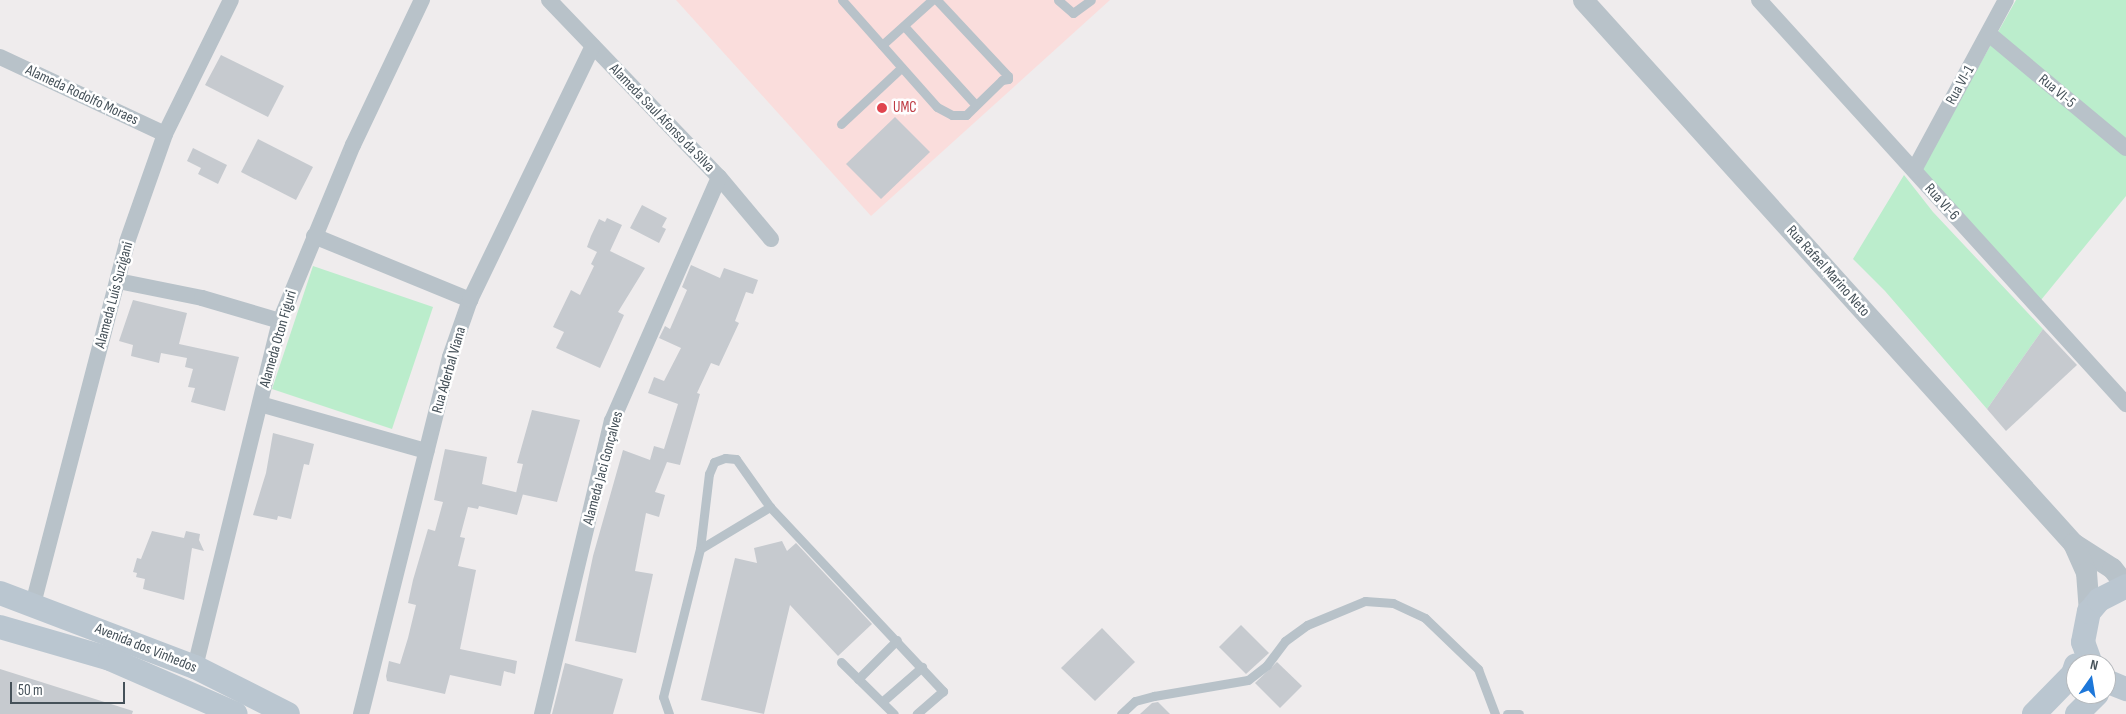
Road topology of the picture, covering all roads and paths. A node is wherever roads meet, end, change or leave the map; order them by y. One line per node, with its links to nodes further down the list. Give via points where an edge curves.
1 (231, 0): 20 (street, Alameda Luís Suzigani)
2 (422, 0): 24 (street, Alameda Oton Figuri)
3 (549, 0): 15 (street, Alameda Saul Afonso da Silva)
4 (842, 0): 14 (lane)
5 (932, 0): 12 (lane)
6 (937, 0): 18 (lane, via 1008,76)
7 (1058, 0): 8 (lane, via 1073,12)
8 (1091, 0)
9 (1583, 0): 33 (street, Rua Rafael Marino Neto)
10 (1759, 0): 22 (street, Rua VI-6)
11 (2006, 0): 13 (street, Rua VI-1)
12 (904, 26): 14 (lane); 18 (lane)
13 (1989, 34): 21 (street, Rua VI-5); 22 (street, Rua VI-1)
14 (882, 45): 17 (lane)
15 (593, 46): 23 (street, Alameda Saul Afonso da Silva); 27 (street, Rua Aderbal Viana)
16 (0, 57): 20 (street, Alameda Rodolfo Moraes)
17 (901, 68): 18 (lane, via 937,107 952,115 966,114); 19 (lane)
18 (975, 104)
19 (841, 124)
20 (165, 134): 26 (street, Alameda Luís Suzigani, via 127,242)
21 (2126, 148)
22 (1914, 170): 30 (street, Rua VI-6)
23 (719, 177): 25 (street, Alameda Saul Afonso da Silva); 52 (street, Alameda Jaci Gonçalves, via 612,421)
24 (314, 236): 27 (street); 28 (street, Alameda Oton Figuri)
25 (770, 239)
26 (118, 281): 28 (street, via 202,298); 37 (street, Alameda Luís Suzigani)
27 (470, 300): 31 (street, Rua Aderbal Viana, via 450,357)
28 (280, 322): 29 (street, Alameda Oton Figuri)
29 (260, 404): 31 (street); 43 (street, Alameda Oton Figuri)
30 (2126, 404)
31 (426, 451): 51 (street, Rua Aderbal Viana)
32 (770, 507): 34 (lane); 34 (lane, via 736,459 714,462 709,474); 40 (lane)
33 (2073, 543): 35 (street, Rua Rafael Marino Neto, via 2112,568); 38 (street, Rua Rafael Marino Neto, via 2086,572)
34 (700, 549): 53 (lane, via 663,697)
35 (2126, 586): 38 (main road, via 2099,600)
36 (0, 594): 37 (main road, Avenida dos Vinhedos)
37 (33, 604): 43 (main road, Avenida dos Vinhedos)
38 (2089, 612): 41 (main road)
39 (0, 627): 49 (main road, Avenida dos Vinhedos, via 110,659)
40 (896, 640): 44 (lane); 45 (lane)
41 (2082, 654)
42 (841, 662): 45 (lane)
43 (195, 667): 50 (main road, Avenida dos Vinhedos)
44 (922, 667): 47 (lane); 55 (lane, via 943,691)
45 (858, 679): 47 (lane)
46 (2066, 681): 60 (main road)
47 (883, 701): 54 (lane)
48 (2087, 704): 61 (main road)
49 (236, 714)
50 (288, 714)
51 (361, 714)
52 (542, 714)
53 (669, 714)
54 (894, 714)
55 (917, 714)
56 (1121, 714): 57 (lane, via 1135,702 1154,696 1248,680 1267,665 1285,641 1307,625 1365,601 1393,603 1425,618 1478,669)
57 (1494, 714)
58 (1507, 714): 59 (lane)
59 (1519, 714)
60 (2034, 714)
61 (2077, 714)

